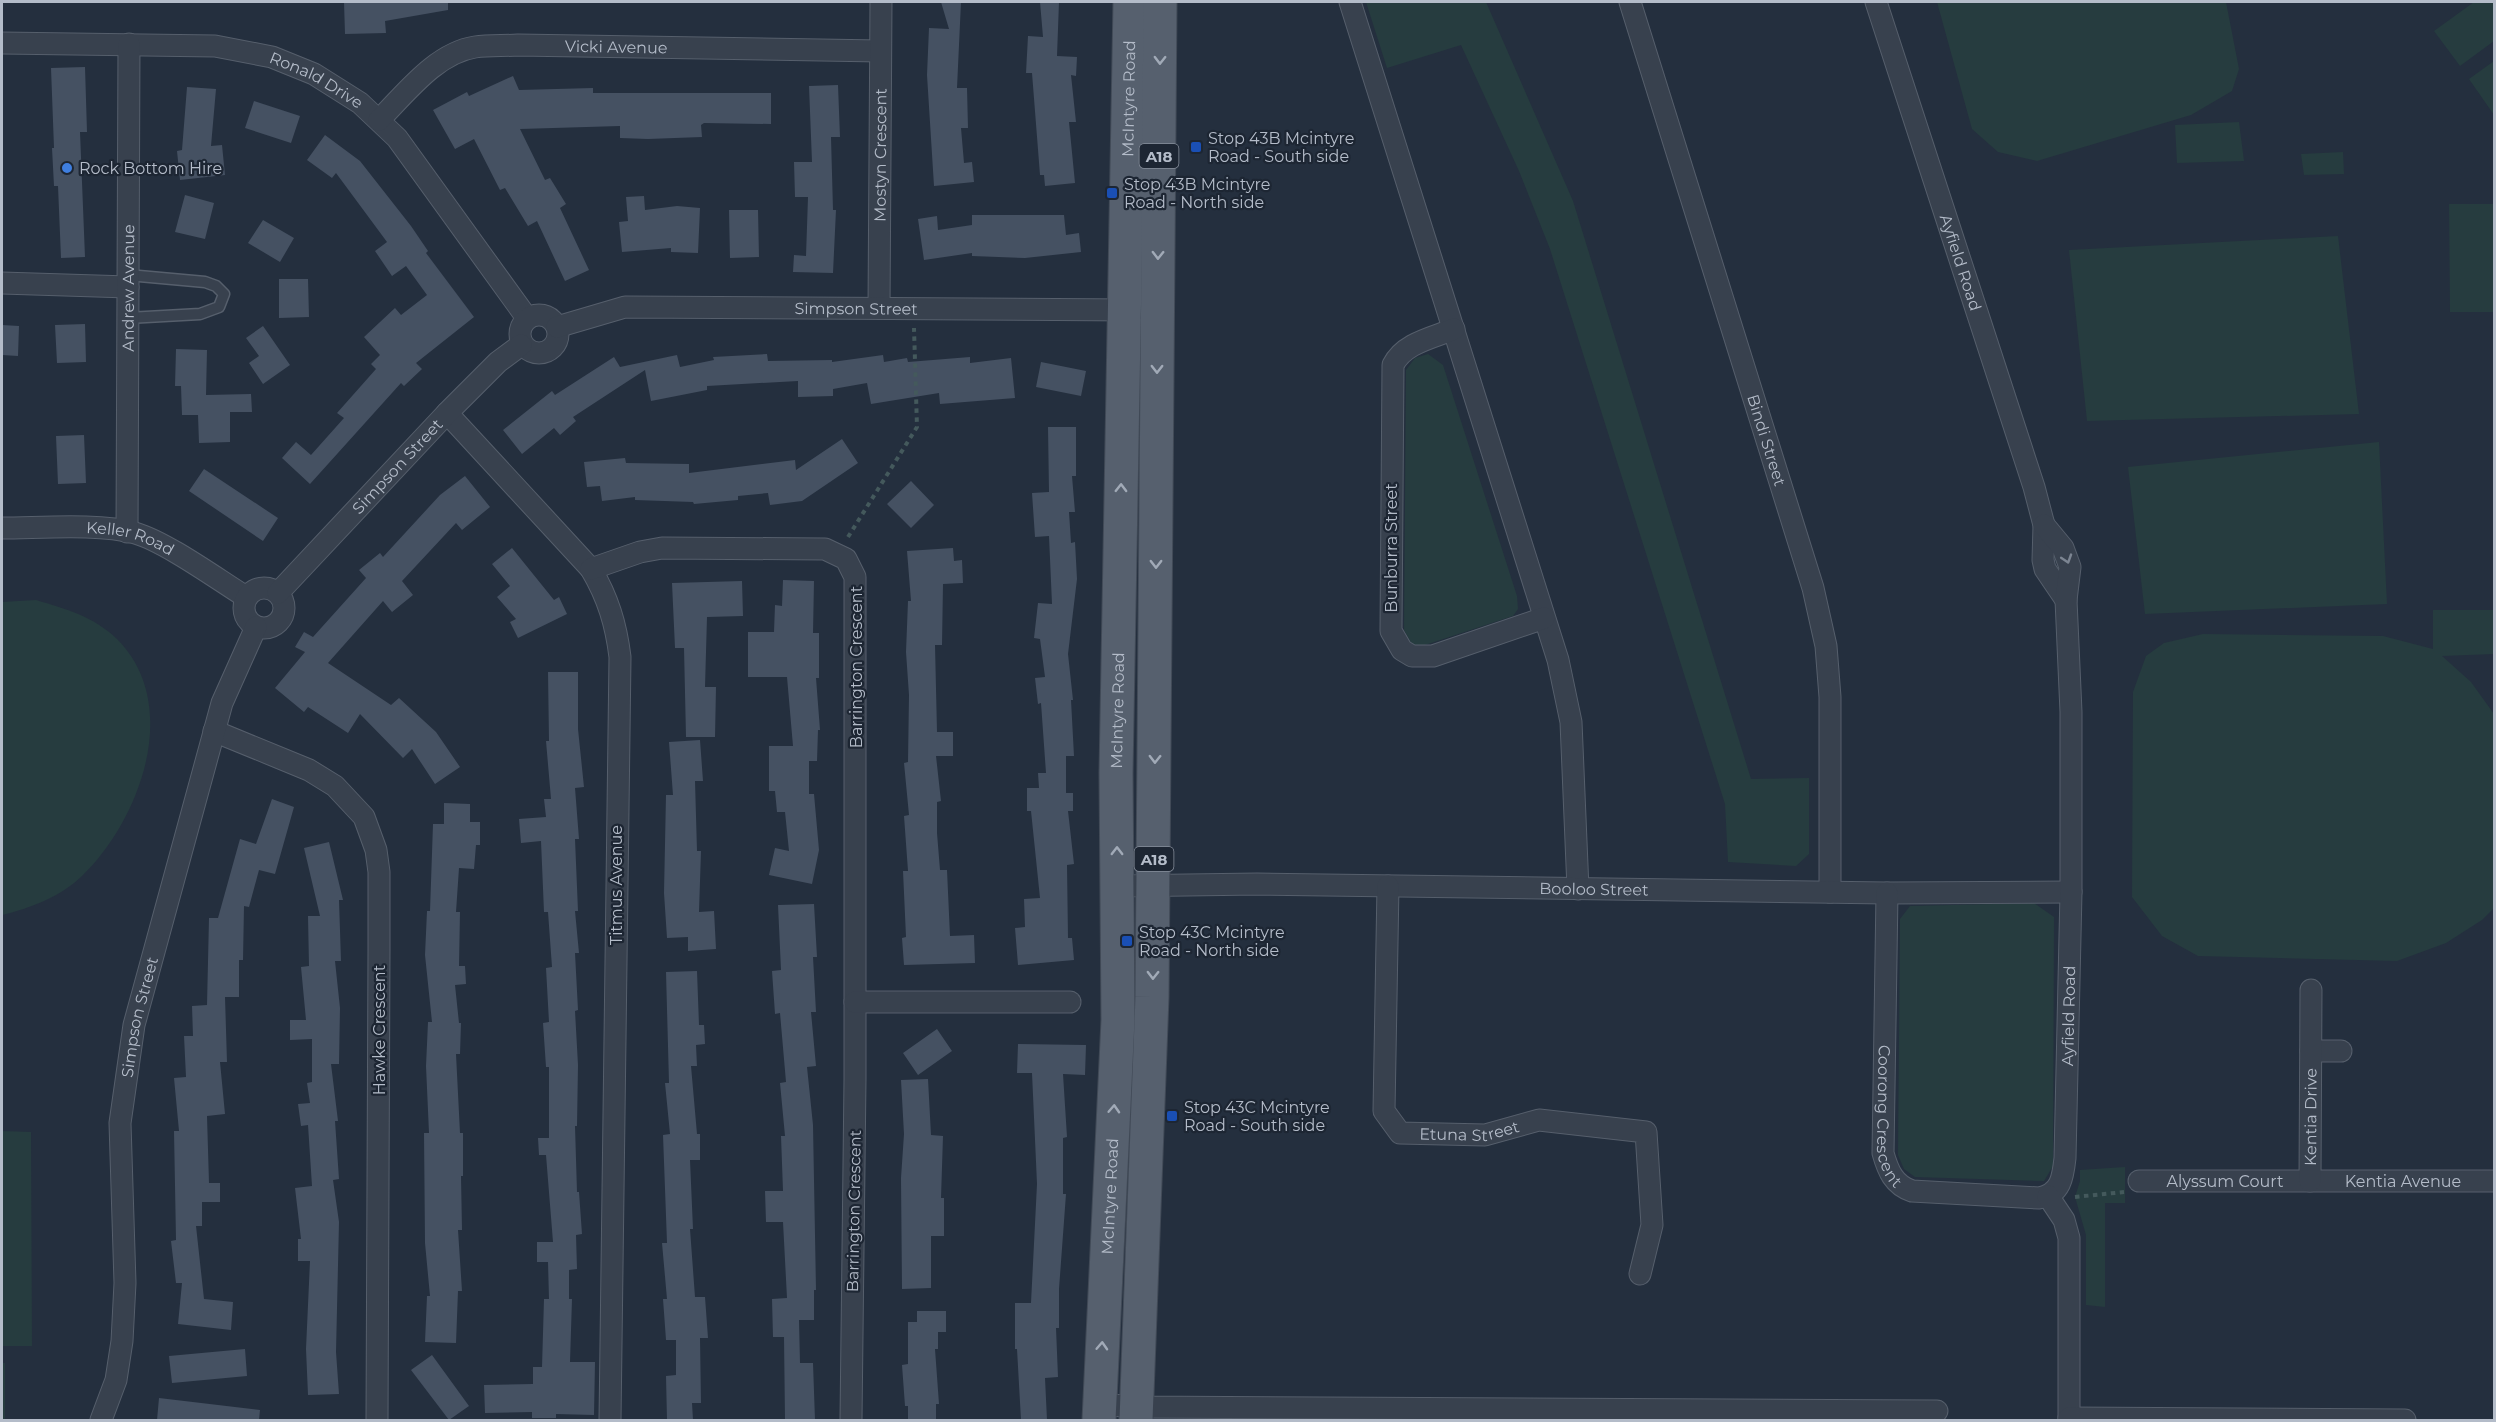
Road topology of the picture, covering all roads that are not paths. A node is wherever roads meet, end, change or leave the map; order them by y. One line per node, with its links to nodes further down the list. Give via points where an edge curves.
1 (881, 2): 9 (street, Mostyn Crescent)
2 (1130, 2): 14 (main road, McIntyre Road / A18)
3 (1160, 2): 15 (main road, McIntyre Road / A18, one-way to 15)
4 (1350, 2): 19 (street)
5 (1630, 2): 34 (street, Bindi Street, via 1813,588 1826,646 1830,697)
6 (1876, 2): 35 (street, Ayfield Road, via 2044,525 2068,559)
7 (2, 43): 8 (street, Ronald Drive)
8 (129, 44): 10 (street, Ronald Drive, via 215,46 272,57 337,87); 11 (street, Andrew Avenue)
9 (880, 51): 10 (street, Vicki Avenue, via 475,47 450,56 430,70); 13 (street, Mostyn Crescent)
10 (379, 120): 17 (street, Ronald Drive, via 397,138)
11 (128, 281): 12 (street); 16 (street, Andrew Avenue); 16 (lane, via 205,282 224,294 219,307 200,314)
12 (2, 283)
13 (879, 308): 14 (street, Simpson Street); 18 (street, Simpson Street, via 625,307)
14 (1124, 309): 15 (street, Simpson Street); 30 (main road, McIntyre Road / A18, one-way to 14)
15 (1157, 311): 31 (main road, McIntyre Road / A18, one-way to 31)
16 (128, 318): 23 (street, Andrew Avenue)
17 (527, 318): 18 (street, via 542,315); 20 (street, via 519,331)
18 (557, 327): 20 (street, via 558,338 550,351 536,354)
19 (1454, 329): 27 (street); 27 (street, Bunburra Street, via 1411,346 1399,354 1393,365 1391,631 1402,650 1424,658)
20 (521, 345): 21 (street, Simpson Street, via 498,362)
21 (447, 413): 24 (street, Titmus Avenue); 25 (street, Simpson Street)
22 (2, 528): 23 (street, Keller Road)
23 (127, 532): 26 (street, Keller Road, via 151,540)
24 (591, 569): 38 (street, Barrington Crescent, via 662,548 825,549 838,553 849,564 856,591); 54 (street, Titmus Avenue, via 611,607 620,657)
25 (278, 593): 26 (street, via 259,588); 28 (street, via 283,602 280,619 269,627)
26 (246, 597): 28 (street, via 244,614)
27 (1544, 618): 33 (street, via 1571,722)
28 (256, 627): 29 (street, Simpson Street, via 222,703)
29 (214, 731): 52 (street, Simpson Street, via 134,1025 120,1123 125,1283 122,1341 116,1380); 53 (street, Hawke Crescent, via 309,770 336,786 364,817 376,850)
30 (1117, 886): 31 (street, Booloo Street); 47 (main road, McIntyre Road / A18, one-way to 30, via 1118,1020)
31 (1153, 886): 32 (street, Booloo Street); 49 (main road, McIntyre Road / A18, one-way to 49)
32 (1388, 886): 33 (street, Booloo Street); 46 (street, Etuna Street, via 1384,1111 1400,1133 1485,1135 1539,1120 1646,1132 1652,1225)
33 (1578, 889): 34 (street, Booloo Street)
34 (1830, 892): 36 (street, Booloo Street)
35 (2071, 892): 36 (street, Booloo Street); 45 (street, Ayfield Road, via 2065,1158 2059,1187)
36 (1887, 893): 45 (street, Coorong Crescent, via 1883,1153 1888,1171 1912,1191)
37 (2311, 990): 40 (street, Kentia Drive)
38 (855, 1002): 39 (street); 55 (street, Barrington Crescent)
39 (1070, 1002)
40 (2311, 1051): 41 (street, Kentia Drive); 43 (street, Kentia Drive)
41 (2341, 1051)
42 (2139, 1181): 43 (street, Alyssum Court)
43 (2310, 1181): 44 (street, Kentia Avenue)
44 (2494, 1181)
45 (2048, 1196): 51 (street, via 2064,1220 2069,1238)
46 (1640, 1274)
47 (1099, 1412): 49 (street)
48 (1937, 1412): 50 (street)
49 (1136, 1414): 50 (street)
50 (1379, 1414)
51 (2069, 1419): 56 (street)
52 (100, 1420)
53 (377, 1420)
54 (610, 1420)
55 (851, 1420)
56 (2202, 1420): 57 (street)
57 (2405, 1420)

